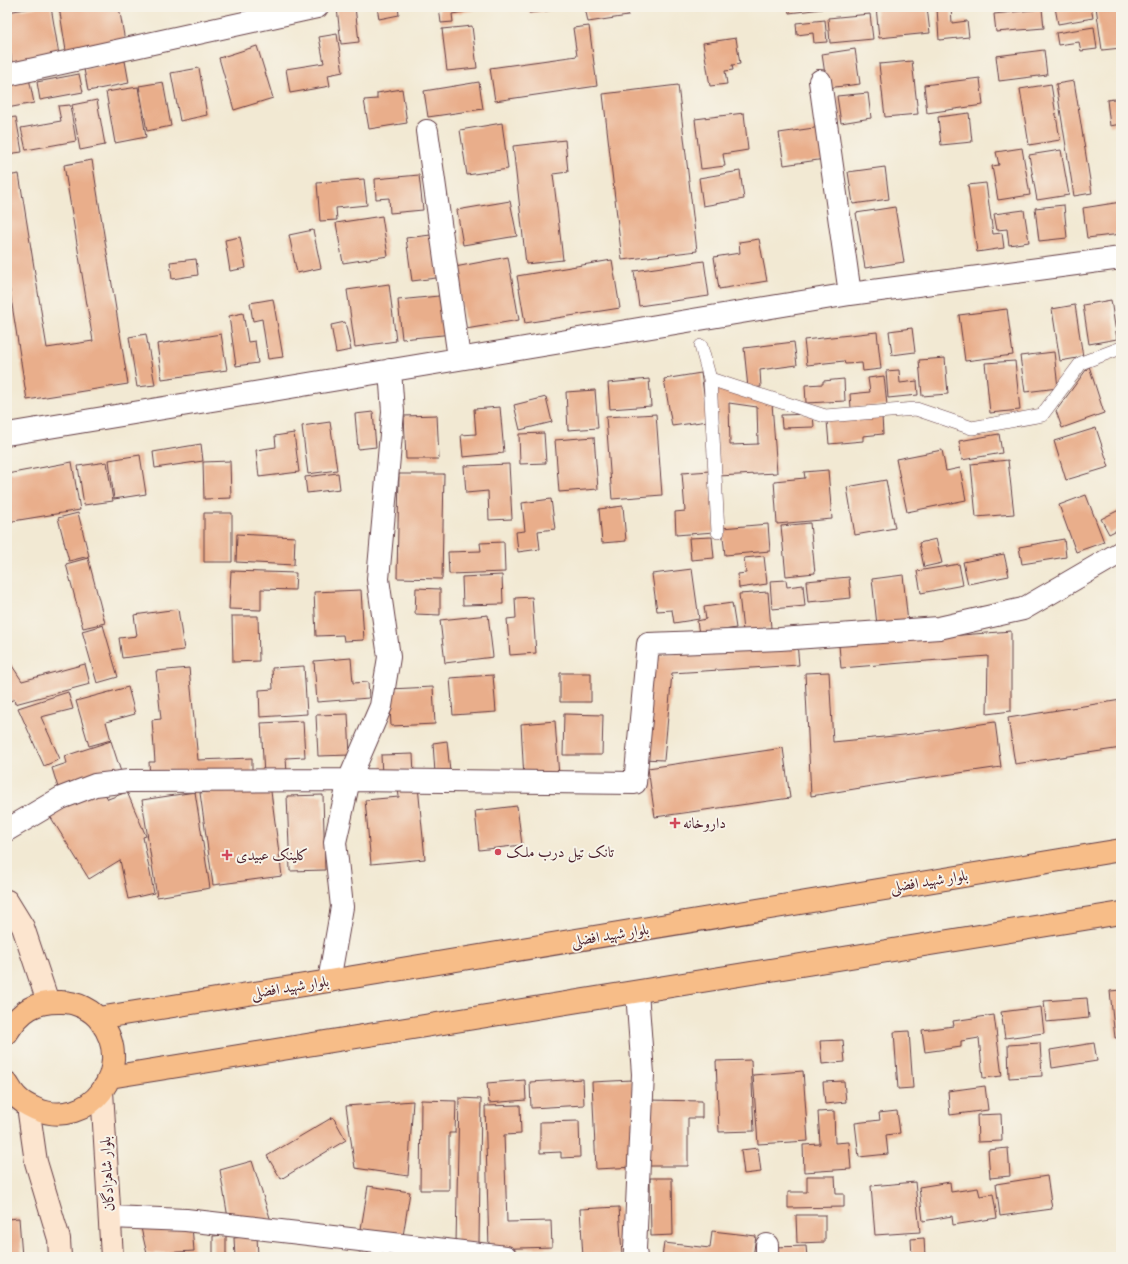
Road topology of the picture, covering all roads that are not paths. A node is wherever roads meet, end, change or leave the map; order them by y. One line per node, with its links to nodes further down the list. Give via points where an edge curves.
1 (313, 8): 2 (street)
2 (7, 75)
3 (820, 81): 6 (street)
4 (427, 131): 9 (street)
5 (1121, 258): 6 (street)
6 (850, 294): 9 (street)
7 (701, 346): 11 (lane)
8 (1121, 348): 11 (lane, via 1081,363 1042,415 972,428 916,409 825,416)
9 (459, 358): 10 (street)
10 (390, 370): 12 (street); 15 (street, via 393,412 378,579 389,657 381,706)
11 (710, 379): 13 (lane)
12 (7, 434)
13 (718, 532)
14 (1121, 552): 15 (street, via 1023,609 939,628 780,639 648,644 635,783)
15 (349, 780): 16 (street, via 129,781 94,785 61,798); 20 (street, via 335,842 342,907)
16 (7, 830)
17 (1121, 850): 20 (main road, بلوار شهید افضلی)
18 (7, 901): 22 (main road, via 23,927)
19 (1121, 913): 21 (main road)
20 (329, 981): 23 (main road, بلوار شهید افضلی)
21 (637, 992): 25 (main road); 31 (street, via 643,1074)
22 (48, 1002): 23 (main road, via 66,1002 83,1007); 24 (main road, via 30,1008 15,1020)
23 (98, 1018): 25 (main road, via 113,1046 114,1061)
24 (7, 1033)
25 (106, 1084): 26 (main road, via 91,1103 60,1114 43,1112); 27 (main road, بلوار شاهزادگان)
26 (15, 1096): 28 (main road, via 59,1239)
27 (110, 1217): 29 (main road, بلوار شاهزادگان); 30 (street, via 186,1220)
28 (60, 1257)
29 (112, 1257)
30 (506, 1257)
31 (636, 1257)

